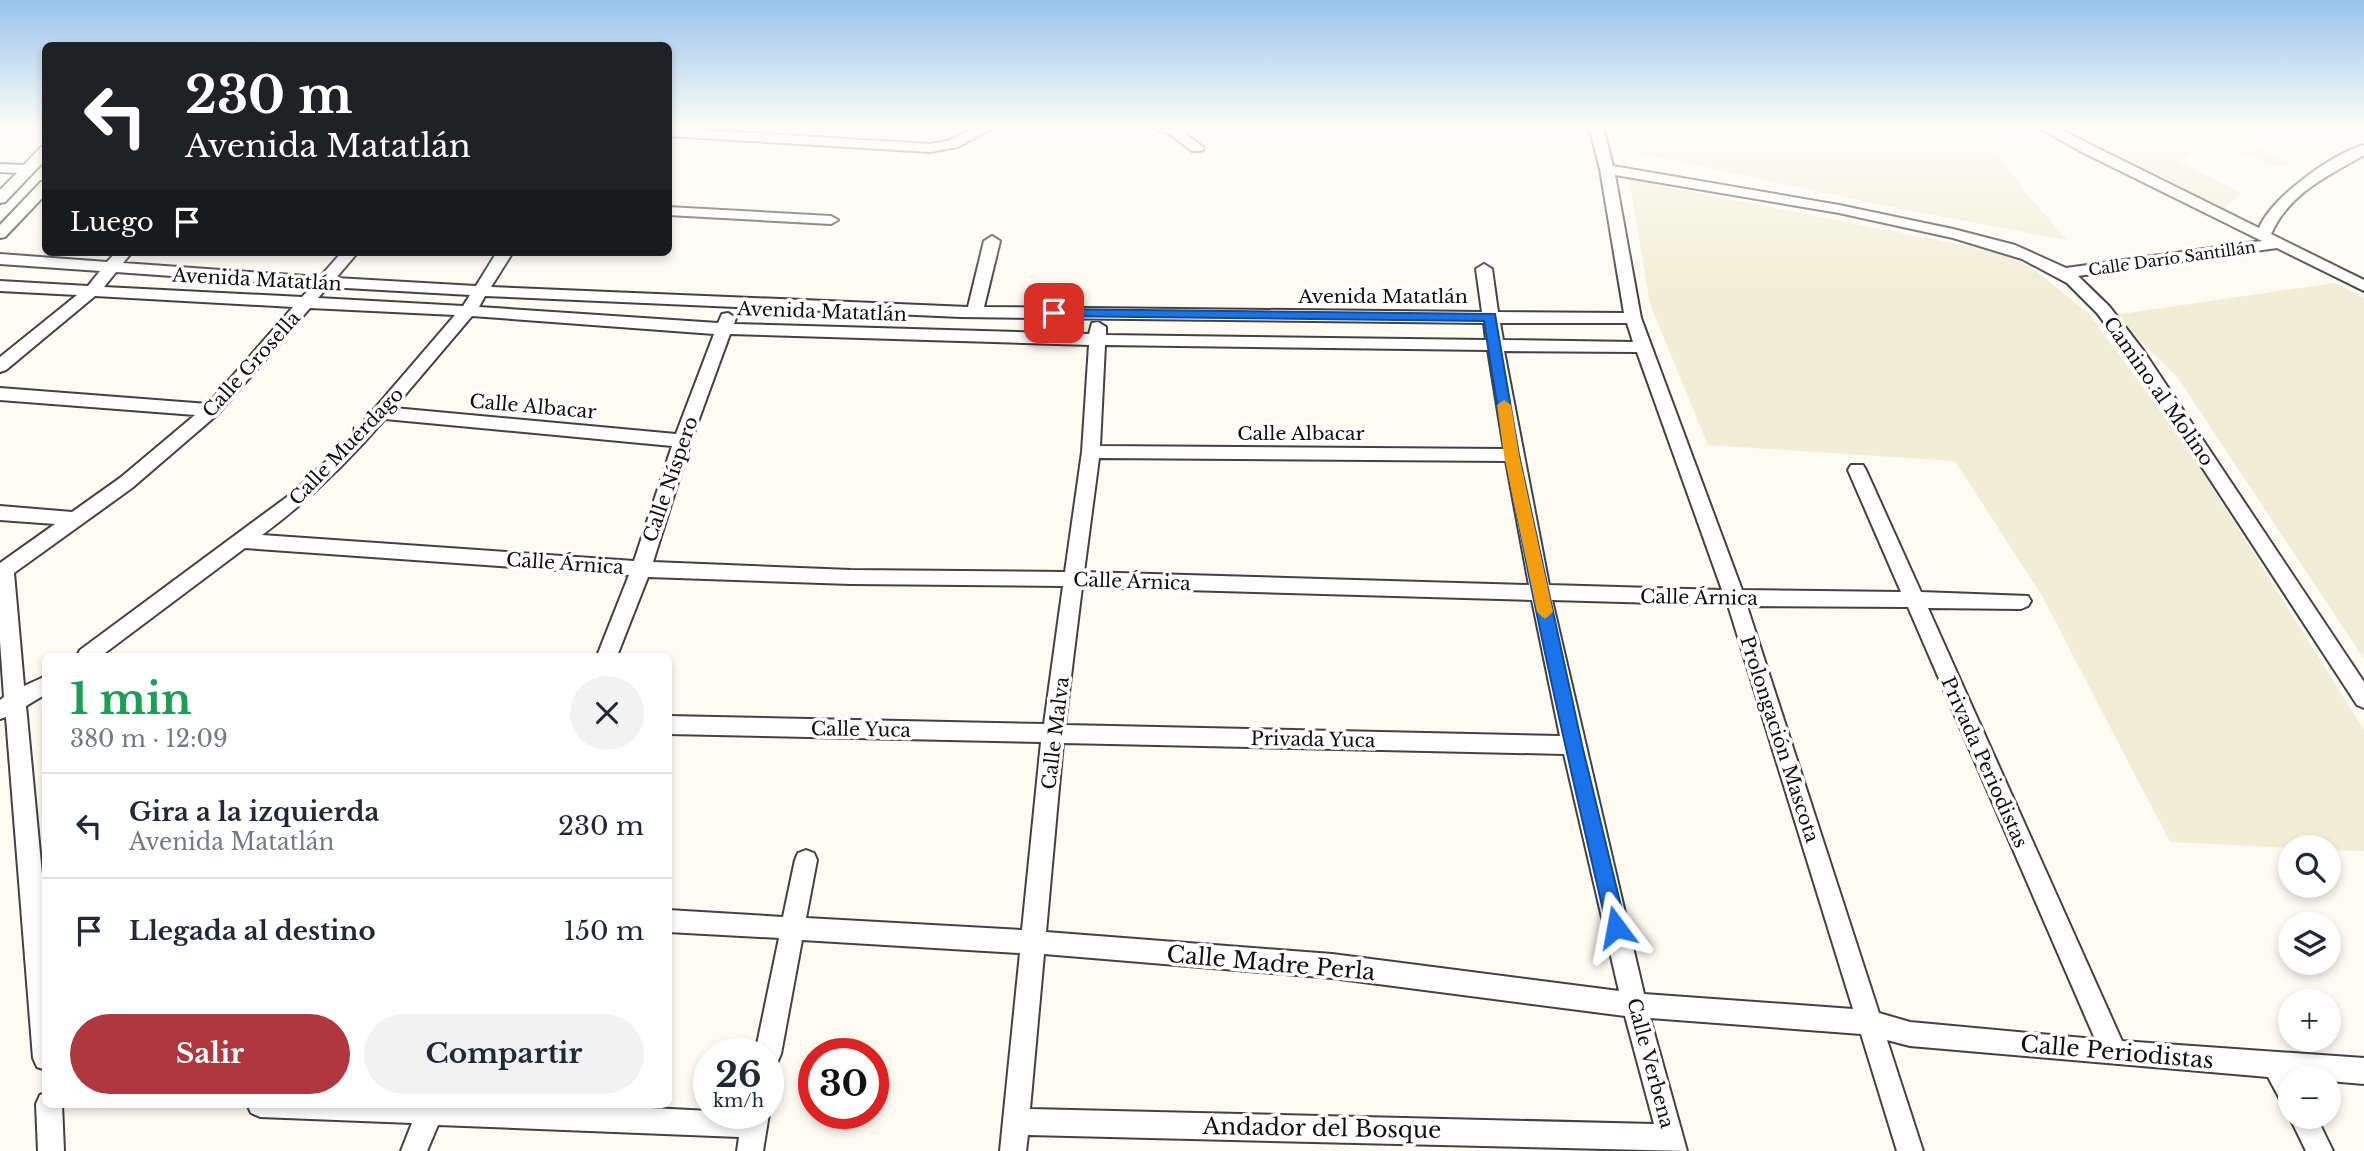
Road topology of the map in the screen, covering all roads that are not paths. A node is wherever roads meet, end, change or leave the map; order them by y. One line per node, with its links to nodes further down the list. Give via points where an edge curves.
1 (16, 181): 7 (street)
2 (1609, 181): 32 (street, Prolongación Mascota)
3 (1674, 181): 20 (street, Camino al Molino, via 1926,227 1984,241)
4 (2150, 181): 11 (street)
5 (2314, 181): 11 (street, via 2287,198 2268,221)
6 (42, 190): 10 (street)
7 (0, 199)
8 (672, 211): 9 (street)
9 (831, 220)
10 (0, 234)
11 (2264, 234): 13 (street)
12 (992, 241): 28 (street)
13 (2281, 243): 20 (street, Calle Darío Santillán); 23 (street)
14 (121, 256): 18 (street)
15 (347, 256): 21 (street, Calle Grosella)
16 (503, 256): 25 (street, Calle Muérdago)
17 (0, 259): 18 (street, Avenida Matatlán)
18 (112, 268): 21 (street, Avenida Matatlán); 24 (street)
19 (1483, 269): 31 (street, Calle Verbena)
20 (2063, 273): 58 (street, Camino al Molino, via 2103,310 2137,354)
21 (324, 283): 25 (street, Avenida Matatlán); 26 (street, Calle Grosella)
22 (0, 286): 24 (street, Avenida Matatlán)
23 (2364, 286)
24 (93, 290): 26 (street, Avenida Matatlán); 37 (street)
25 (482, 290): 27 (street, Avenida Matatlán); 29 (street, Calle Muérdago)
26 (306, 303): 29 (street, Avenida Matatlán); 39 (street, Calle Grosella)
27 (734, 303): 28 (street, Avenida Matatlán); 33 (street, Calle Níspero)
28 (975, 311): 30 (street, Avenida Matatlán)
29 (468, 312): 33 (street, Avenida Matatlán); 40 (street, Calle Muérdago)
30 (1099, 315): 31 (street, Avenida Matatlán); 34 (street, Calle Malva)
31 (1490, 317): 32 (street, Avenida Matatlán); 35 (street, Calle Verbena)
32 (1633, 318): 36 (street, Prolongación Mascota)
33 (724, 329): 34 (street, Avenida Matatlán); 41 (street, Calle Níspero)
34 (1097, 340): 35 (street, Avenida Matatlán); 42 (street, Calle Malva)
35 (1495, 345): 36 (street, Avenida Matatlán); 43 (street, Calle Verbena)
36 (1644, 347): 52 (street, Prolongación Mascota)
37 (0, 366)
38 (0, 394): 39 (street)
39 (212, 410): 46 (street, Calle Grosella)
40 (381, 413): 41 (street, Calle Albacar); 47 (street, Calle Muérdago, via 301,496)
41 (682, 441): 48 (street, Calle Níspero)
42 (1091, 452): 43 (street, Calle Albacar); 50 (street, Calle Malva)
43 (1511, 455): 51 (street, Calle Verbena)
44 (1857, 470): 53 (street, Privada Periodistas)
45 (0, 513): 46 (street)
46 (77, 519): 49 (street, Calle Grosella)
47 (244, 541): 48 (street, Calle Árnica); 55 (street, Calle Muérdago)
48 (641, 569): 50 (street, Calle Árnica); 56 (street, Calle Níspero)
49 (2, 572): 59 (street)
50 (1075, 579): 51 (street, Calle Árnica); 61 (street, Calle Malva)
51 (1541, 593): 52 (street, Calle Árnica); 62 (street, Calle Verbena)
52 (1735, 598): 53 (street, Calle Árnica); 70 (street, Prolongación Mascota)
53 (1914, 600): 54 (street, Calle Árnica); 72 (street, Privada Periodistas)
54 (2021, 601)
55 (91, 653)
56 (608, 653)
57 (42, 686): 59 (street)
58 (2364, 699)
59 (8, 706): 64 (street)
60 (672, 725): 61 (street, Calle Yuca)
61 (1053, 733): 62 (street, Privada Yuca); 67 (street, Calle Malva)
62 (1573, 745): 69 (street, Calle Verbena)
63 (806, 860): 66 (street)
64 (38, 869): 68 (street)
65 (672, 920): 66 (street, Calle Madre Perla)
66 (791, 927): 67 (street, Calle Madre Perla); 71 (street)
67 (1033, 942): 69 (street, Calle Madre Perla, via 1332,966); 79 (street, Calle Malva)
68 (42, 964)
69 (1635, 1006): 70 (street, Calle Madre Perla); 82 (street, Calle Verbena)
70 (1871, 1023): 72 (street, Calle Periodistas, via 1910,1034); 87 (street, Prolongación Mascota)
71 (771, 1038)
72 (2113, 1053): 73 (street, Calle Periodistas)
73 (2276, 1065): 74 (street); 75 (street, Calle Periodistas)
74 (2278, 1069)
75 (2364, 1071)
76 (49, 1108): 83 (street)
77 (431, 1108): 78 (street); 84 (street)
78 (693, 1117)
79 (1015, 1122): 82 (street, Andador del Bosque); 86 (street, Calle Malva)
80 (754, 1129): 85 (street)
81 (2309, 1129): 88 (street)
82 (1672, 1144)
83 (51, 1151)
84 (414, 1151)
85 (750, 1151)
86 (1013, 1151)
87 (1910, 1151)
88 (2320, 1151)

